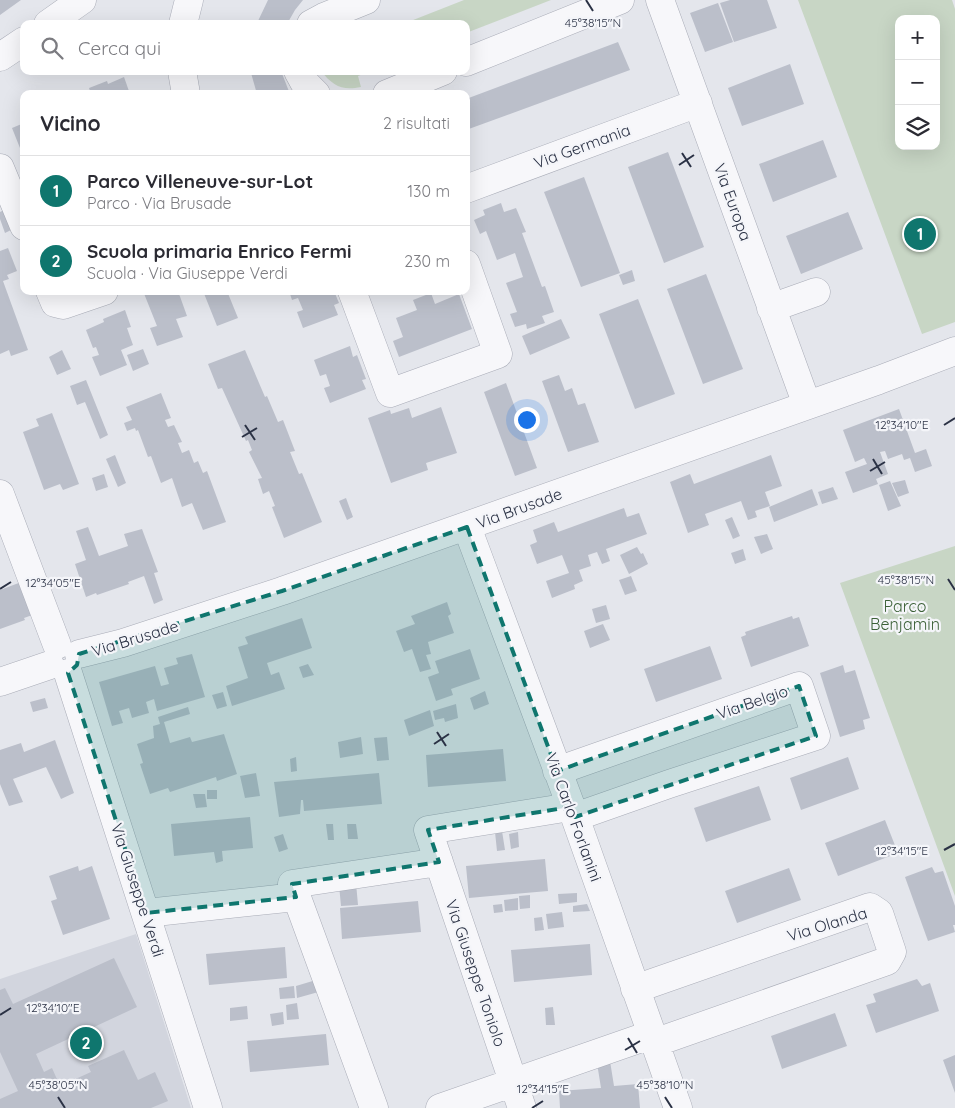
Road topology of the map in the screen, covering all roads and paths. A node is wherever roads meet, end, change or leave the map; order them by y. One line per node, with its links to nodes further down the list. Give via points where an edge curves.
1 (82, 0): 6 (street)
2 (189, 0): 7 (street)
3 (366, 0): 8 (street)
4 (620, 0): 11 (street)
5 (660, 0): 18 (street, Via Europa)
6 (54, 20)
7 (184, 20)
8 (317, 20)
9 (20, 44): 10 (street)
10 (0, 57)
11 (470, 60)
12 (183, 75): 15 (street)
13 (300, 75): 16 (street)
14 (433, 75): 17 (street)
15 (185, 90)
16 (312, 90)
17 (397, 90)
18 (698, 103): 20 (street, Via Germania); 27 (street, Via Europa)
19 (0, 168): 21 (street)
20 (470, 188)
21 (20, 216)
22 (470, 275): 26 (street, via 498,354 390,393)
23 (816, 292): 27 (street)
24 (52, 295): 25 (street, via 55,303 63,305)
25 (92, 295)
26 (353, 295)
27 (771, 308): 29 (street, Via Europa)
28 (955, 351): 29 (street, Via Brusade)
29 (807, 405): 31 (street, Via Brusade)
30 (0, 494): 32 (street, Via Giuseppe Verdi)
31 (467, 526): 32 (street, Via Brusade, via 282,592); 34 (street, Via Carlo Forlanini)
32 (64, 659): 33 (street, Via Brusade); 38 (street, Via Giuseppe Verdi)
33 (0, 682)
34 (557, 771): 35 (street, Via Carlo Forlanini); 35 (street, Via Belgio, via 799,686 816,736)
35 (572, 812): 36 (street, Via Giuseppe Toniolo, via 428,830); 39 (street, Via Carlo Forlanini)
36 (439, 862): 37 (street, via 292,884); 41 (street, Via Giuseppe Toniolo)
37 (296, 897): 38 (street); 43 (street)
38 (146, 913): 42 (street, Via Giuseppe Verdi)
39 (635, 990): 40 (street, Via Carlo Forlanini); 40 (street, Via Olanda, via 870,907 879,913 892,952 887,961)
40 (652, 1039): 41 (street); 45 (street, Via Carlo Forlanini)
41 (518, 1096): 44 (street)
42 (208, 1108)
43 (374, 1108)
44 (440, 1108)
45 (678, 1108)

